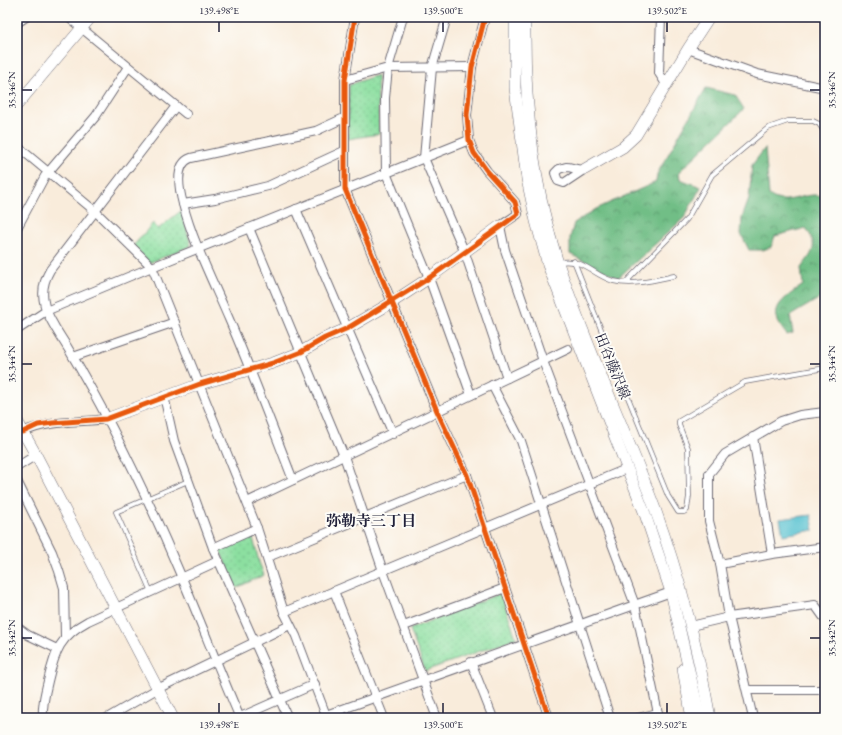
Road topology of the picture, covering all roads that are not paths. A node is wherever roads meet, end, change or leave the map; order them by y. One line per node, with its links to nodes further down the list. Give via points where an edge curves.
1 (26, 17): 13 (street)
2 (68, 17): 14 (street)
3 (91, 17): 14 (main road)
4 (355, 17): 21 (street)
5 (403, 17): 19 (street)
6 (447, 17): 20 (street)
7 (485, 17): 18 (street)
8 (515, 17): 77 (main road, 田谷藤沢線, via 515,88 526,178 536,221 548,265)
9 (525, 17): 16 (main road, 田谷藤沢線)
10 (528, 17): 16 (main road)
11 (661, 17): 22 (street, via 659,73)
12 (709, 17): 15 (main road)
13 (17, 23)
14 (82, 28): 17 (street); 24 (main road)
15 (688, 49): 22 (main road); 23 (street, via 757,74)
16 (524, 61): 46 (main road, 田谷藤沢線, via 531,147)
17 (128, 67): 25 (street); 34 (street, via 96,116)
18 (472, 67): 20 (street); 29 (street, via 467,115)
19 (388, 68): 20 (street); 21 (street); 35 (street, via 385,98)
20 (432, 68): 32 (street)
21 (344, 80): 27 (street)
22 (666, 84): 33 (main road, via 636,135 623,148)
23 (825, 88)
24 (17, 105)
25 (176, 106): 26 (street); 39 (street)
26 (186, 114)
27 (344, 118): 31 (street); 37 (street, via 316,131 185,160 180,168)
28 (825, 137): 50 (lane, via 819,124 814,121 788,121 768,128 712,175 687,219)
29 (469, 140): 32 (street); 40 (street, via 474,153 515,202 518,214)
30 (17, 146): 34 (street)
31 (344, 151): 36 (street); 37 (street, via 268,186)
32 (424, 158): 35 (street); 44 (street)
33 (585, 169)
34 (48, 172): 39 (street); 41 (street)
35 (386, 173): 36 (street); 49 (street)
36 (345, 190): 38 (street); 51 (street)
37 (183, 204): 43 (street)
38 (296, 209): 42 (street); 55 (street)
39 (96, 212): 47 (street); 52 (street, via 45,278 42,296)
40 (500, 226): 44 (main road); 59 (street, via 505,250)
41 (17, 228)
42 (249, 228): 43 (street); 57 (street)
43 (199, 248): 47 (street); 60 (street)
44 (465, 253): 49 (main road); 62 (street)
45 (574, 261): 46 (lane); 50 (lane, via 612,280); 61 (lane, via 668,496 678,512 687,510 689,496 688,448 679,425 680,421 745,382)
46 (558, 262): 99 (main road, 田谷藤沢線, via 655,510)
47 (152, 266): 52 (street); 53 (street)
48 (674, 276): 50 (lane, via 649,282)
49 (429, 278): 51 (main road); 65 (street)
50 (626, 282)
51 (391, 303): 55 (main road); 67 (street)
52 (46, 311): 54 (street); 58 (street)
53 (175, 322): 58 (street); 63 (street)
54 (18, 327)
55 (348, 328): 57 (main road); 72 (street)
56 (568, 349): 59 (street)
57 (301, 352): 60 (main road); 75 (street)
58 (73, 357): 69 (street)
59 (543, 361): 62 (street); 82 (street)
60 (250, 368): 63 (main road); 79 (street)
61 (825, 368)
62 (507, 378): 64 (street)
63 (200, 384): 66 (main road); 84 (street)
64 (492, 385): 65 (street); 85 (street, via 521,441)
65 (471, 395): 67 (street)
66 (164, 396): 69 (main road); 81 (street, via 174,441)
67 (437, 411): 72 (street); 78 (street)
68 (825, 412): 73 (street, via 800,415 781,421)
69 (106, 419): 71 (street, via 38,425); 83 (street)
70 (17, 421): 71 (main road)
71 (23, 432): 74 (main road)
72 (392, 434): 75 (street)
73 (753, 438): 91 (street); 94 (street, via 725,454 709,474 709,521)
74 (36, 455): 76 (street); 102 (main road)
75 (344, 456): 79 (street); 86 (street)
76 (17, 467)
77 (626, 469): 82 (street); 99 (main road, 田谷藤沢線)
78 (466, 475): 86 (street); 88 (street)
79 (293, 480): 84 (street)
80 (17, 481): 111 (street, via 59,571 64,588)
81 (188, 481): 83 (lane); 90 (street)
82 (590, 484): 85 (street); 101 (street)
83 (146, 499): 96 (street); 100 (lane, via 116,512)
84 (247, 502): 87 (street)
85 (541, 504): 88 (street); 106 (street)
86 (364, 517): 92 (street); 95 (street)
87 (257, 528): 90 (street); 92 (street)
88 (486, 528): 95 (street); 97 (street)
89 (825, 547): 91 (street)
90 (212, 548): 93 (street)
91 (772, 554): 94 (street)
92 (268, 557): 103 (street)
93 (218, 561): 96 (street); 112 (street)
94 (720, 564): 104 (street)
95 (383, 571): 98 (street); 109 (street)
96 (182, 578): 100 (street); 115 (street)
97 (505, 588): 109 (street); 113 (street)
98 (334, 591): 103 (street); 123 (street)
99 (676, 591): 101 (street); 108 (main road); 122 (main road, 田谷藤沢線); 141 (main road, via 675,628)
100 (151, 592): 102 (street)
101 (635, 605): 106 (street); 126 (street)
102 (116, 608): 111 (street, via 78,626); 119 (main road)
103 (284, 612): 107 (street)
104 (729, 616): 105 (street, via 815,605); 108 (street); 120 (street)
105 (825, 619)
106 (579, 624): 113 (street); 139 (street)
107 (290, 625): 112 (street); 118 (street)
108 (695, 625): 144 (main road)
109 (404, 626): 117 (street)
110 (17, 627): 114 (street)
111 (65, 637): 114 (street)
112 (254, 643): 115 (street); 124 (street)
113 (524, 644): 116 (street); 138 (street)
114 (57, 649): 130 (street, via 45,696)
115 (216, 661): 119 (street); 133 (street)
116 (471, 662): 117 (street); 137 (street)
117 (423, 679): 123 (street); 136 (street)
118 (315, 684): 124 (street); 128 (street)
119 (157, 689): 127 (street); 132 (main road)
120 (747, 690): 121 (street); 145 (street)
121 (825, 690)
122 (701, 695): 142 (main road, 田谷藤沢線); 143 (main road, 田谷藤沢線)
123 (376, 696): 128 (street); 135 (street)
124 (280, 700): 133 (street); 134 (street)
125 (17, 714): 129 (street)
126 (658, 715): 140 (street)
127 (116, 716): 131 (street)
128 (326, 716)
129 (22, 718)
130 (43, 718)
131 (107, 718)
132 (173, 718)
133 (240, 718)
134 (288, 718)
135 (384, 718)
136 (437, 718)
137 (493, 718)
138 (549, 718)
139 (610, 718)
140 (638, 718)
141 (692, 718)
142 (700, 718)
143 (710, 718)
144 (717, 718)
145 (753, 718)

